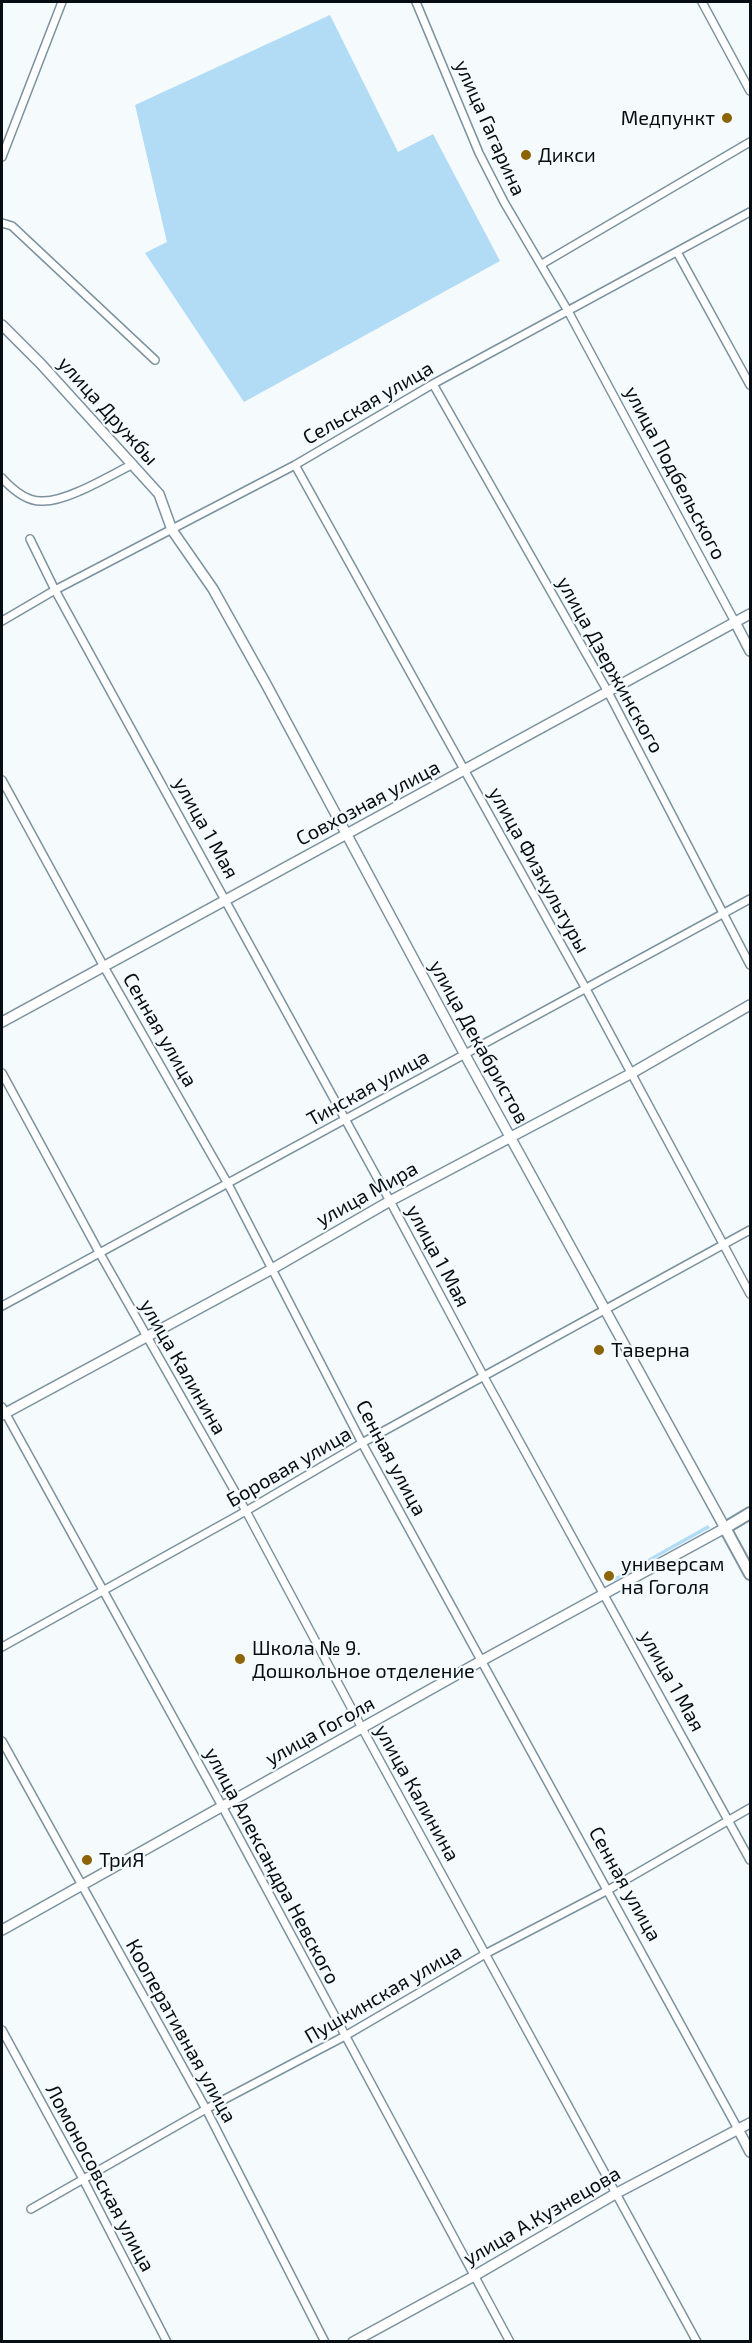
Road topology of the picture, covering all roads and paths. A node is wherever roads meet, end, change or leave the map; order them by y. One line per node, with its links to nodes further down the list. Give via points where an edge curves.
1 (62, 2): 6 (street)
2 (416, 2): 10 (street, улица Гагарина, via 479,153)
3 (702, 2): 4 (street)
4 (750, 91)
5 (750, 142): 10 (street)
6 (2, 157)
7 (750, 212): 9 (street, Сельская улица)
8 (2, 223): 13 (street, via 12,226)
9 (677, 252): 11 (street, Сельская улица); 15 (street)
10 (542, 264): 11 (street, улица Гагарина)
11 (568, 311): 14 (street, Сельская улица); 24 (street, улица Подбельского)
12 (2, 325): 16 (street, улица Дружбы)
13 (155, 360)
14 (433, 384): 17 (street, Сельская улица); 26 (street, улица Дзержинского)
15 (750, 385)
16 (133, 464): 18 (street, via 56,500 24,497); 19 (street, улица Дружбы, via 159,494)
17 (294, 465): 19 (street, Сельская улица); 27 (street, улица Физкультуры)
18 (2, 478)
19 (172, 530): 21 (street, Сельская улица); 29 (street, улица Декабристов, via 213,589)
20 (30, 539): 21 (street, улица 1 Мая)
21 (55, 590): 23 (street, Сельская улица); 30 (street, улица 1 Мая)
22 (750, 614): 24 (street, Совхозная улица)
23 (2, 621)
24 (735, 622): 25 (street, улица Подбельского); 26 (street, Совхозная улица)
25 (750, 651)
26 (608, 692): 27 (street, Совхозная улица); 32 (street, улица Дзержинского)
27 (464, 771): 29 (street, Совхозная улица); 35 (street, улица Физкультуры)
28 (2, 780): 33 (street, Сенная улица)
29 (346, 836): 30 (street, Совхозная улица); 38 (street, улица Декабристов)
30 (226, 899): 33 (street, Совхозная улица); 41 (street, улица 1 Мая)
31 (750, 899): 32 (street, Тинская улица)
32 (723, 914): 34 (street, улица Дзержинского); 35 (street, Тинская улица)
33 (103, 965): 37 (street, Совхозная улица); 43 (street, Сенная улица)
34 (750, 965)
35 (586, 989): 38 (street, Тинская улица); 40 (street, улица Физкультуры)
36 (750, 1005): 40 (street, улица Мира)
37 (2, 1022)
38 (464, 1053): 41 (street, Тинская улица); 42 (street, улица Декабристов)
39 (2, 1073): 47 (street, улица Калинина)
40 (632, 1073): 42 (street, улица Мира); 46 (street, улица Физкультуры)
41 (346, 1120): 43 (street, Тинская улица); 44 (street, улица 1 Мая)
42 (510, 1137): 44 (street, улица Мира); 51 (street, улица Декабристов)
43 (228, 1184): 47 (street, Тинская улица); 48 (street, Сенная улица)
44 (390, 1201): 48 (street, улица Мира); 53 (street, улица 1 Мая)
45 (750, 1230): 46 (street, Боровая улица)
46 (725, 1245): 49 (street, улица Физкультуры); 51 (street, Боровая улица)
47 (99, 1252): 50 (street, Тинская улица); 52 (street, улица Калинина)
48 (272, 1269): 52 (street, улица Мира); 55 (street, Сенная улица)
49 (750, 1294)
50 (2, 1306)
51 (604, 1310): 53 (street, Боровая улица); 58 (street, улица Декабристов)
52 (148, 1337): 54 (street, улица Мира); 56 (street, улица Калинина)
53 (484, 1377): 55 (street, Боровая улица); 61 (street, улица 1 Мая)
54 (3, 1412): 60 (street, улица Александра Невского)
55 (362, 1443): 56 (street, Боровая улица); 63 (street, Сенная улица)
56 (246, 1511): 60 (street, Боровая улица); 64 (street, улица Калинина)
57 (750, 1513): 58 (main road, улица Гоголя)
58 (725, 1528): 59 (main road, улица Декабристов); 61 (street, улица Гоголя)
59 (750, 1574)
60 (102, 1591): 62 (street, Боровая улица); 66 (street, улица Александра Невского)
61 (605, 1594): 63 (street, улица Гоголя); 68 (street, улица 1 Мая)
62 (2, 1647)
63 (480, 1661): 64 (street, улица Гоголя); 71 (street, Сенная улица)
64 (362, 1728): 66 (street, улица Гоголя); 73 (street, улица Калинина)
65 (2, 1741): 70 (street, Кооперативная улица)
66 (222, 1806): 70 (street, улица Гоголя); 75 (street, улица Александра Невского)
67 (750, 1808): 68 (street, Пушкинская улица)
68 (729, 1821): 69 (street, улица 1 Мая); 71 (street, Пушкинская улица)
69 (750, 1860)
70 (81, 1886): 72 (street, улица Гоголя); 76 (street, Кооперативная улица)
71 (608, 1890): 73 (street, Пушкинская улица); 78 (street, Сенная улица)
72 (2, 1930)
73 (487, 1953): 75 (street, Пушкинская улица); 81 (street, улица Калинина)
74 (2, 2030): 80 (street, Ломоносовская улица)
75 (345, 2036): 76 (street, Пушкинская улица); 83 (street, улица Александра Невского)
76 (206, 2109): 80 (street, Пушкинская улица); 85 (street, Кооперативная улица)
77 (750, 2123): 78 (street, улица А.Кузнецова)
78 (738, 2129): 79 (street, Сенная улица); 81 (street, улица А.Кузнецова)
79 (750, 2152)
80 (83, 2179): 82 (street, Пушкинская улица); 84 (street, Ломоносовская улица)
81 (615, 2194): 83 (street, улица А.Кузнецова); 88 (street, улица Калинина)
82 (31, 2209)
83 (474, 2276): 86 (street, улица А.Кузнецова); 87 (street, улица Александра Невского)
84 (167, 2342)
85 (325, 2342)
86 (353, 2342)
87 (510, 2342)
88 (697, 2342)

